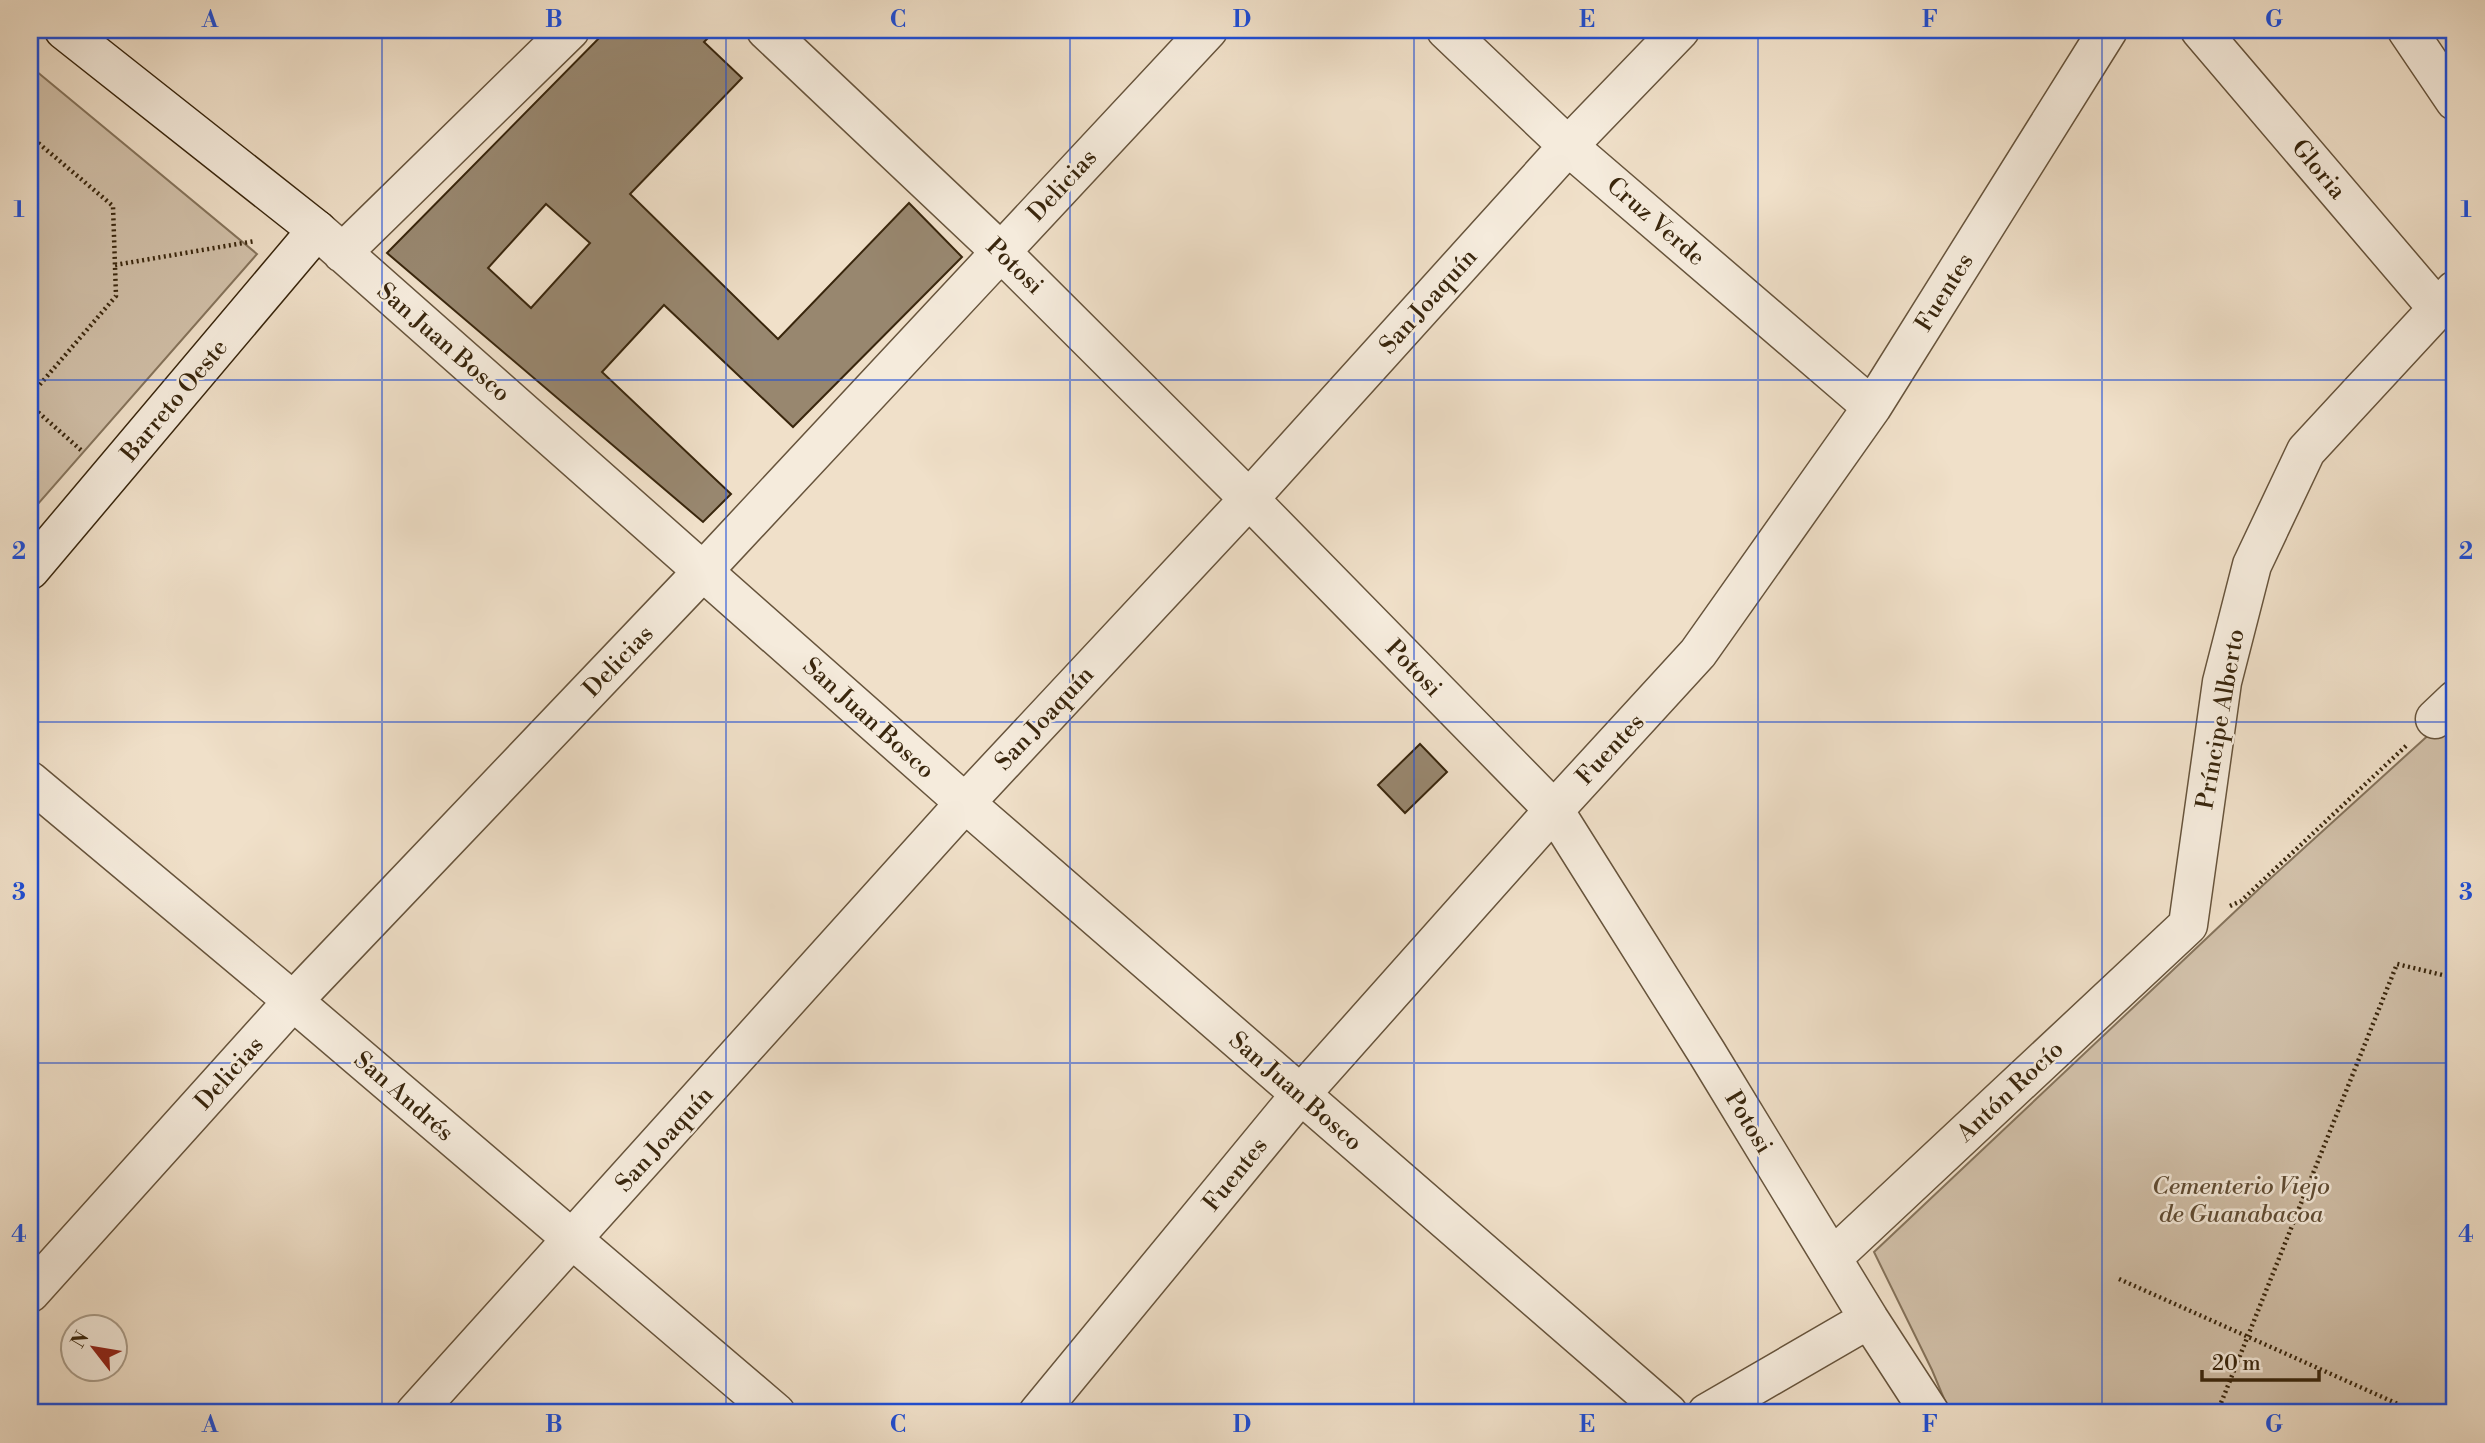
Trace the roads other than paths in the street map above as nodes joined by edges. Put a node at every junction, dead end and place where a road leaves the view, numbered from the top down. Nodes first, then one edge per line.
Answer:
1 (64, 30) edge
2 (570, 30) edge
3 (766, 30) edge
4 (1208, 30) edge
5 (1446, 30) edge
6 (1680, 30) edge
7 (2108, 30) edge
8 (2200, 30) edge
9 (2407, 30) edge
10 (2455, 101) edge
11 (1568, 146) junction
12 (330, 241) junction
13 (1000, 251) junction
14 (2446, 299) edge
15 (1871, 407) junction
16 (1249, 499) junction
17 (30, 570) edge
18 (704, 570) junction
19 (30, 781) edge
20 (965, 803) junction
21 (1553, 810) junction
22 (2188, 925) joint
23 (293, 1001) junction
24 (1300, 1095) junction
25 (572, 1241) junction
26 (1832, 1258) junction
27 (30, 1293) edge
28 (1869, 1319) junction
29 (415, 1413) edge
30 (776, 1413) edge
31 (1038, 1413) edge
32 (1668, 1413) edge
33 (1707, 1413) edge
34 (1930, 1413) edge

1 - 12 street, San Juan Bosco
2 - 12 street, Barreto Oeste
3 - 13 street, Potosi
4 - 13 street, Delicias
5 - 11 street, Cruz Verde
6 - 11 street, San Joaquín
7 - 15 street, Fuentes
8 - 14 street, Gloria
9 - 10 street
11 - 15 street, Cruz Verde
11 - 16 street, San Joaquín
12 - 17 street, Barreto Oeste
12 - 18 street, San Juan Bosco
13 - 16 street, Potosi
13 - 18 street, Delicias
14 - 22 street, Príncipe Alberto
15 - 21 street, Fuentes
16 - 20 street, San Joaquín
16 - 21 street, Potosi
18 - 20 street, San Juan Bosco
18 - 23 street, Delicias
19 - 23 street, San Andrés
20 - 24 street, San Juan Bosco
20 - 25 street, San Joaquín
21 - 24 street, Fuentes
21 - 26 street, Potosi
22 - 26 street, Antón Rocío
23 - 25 street, San Andrés
23 - 27 street, Delicias
24 - 31 street, Fuentes
24 - 32 street, San Juan Bosco
25 - 29 street, San Joaquín
25 - 30 street, San Andrés
26 - 28 street, Potosi
28 - 33 street
28 - 34 street, Potosi

